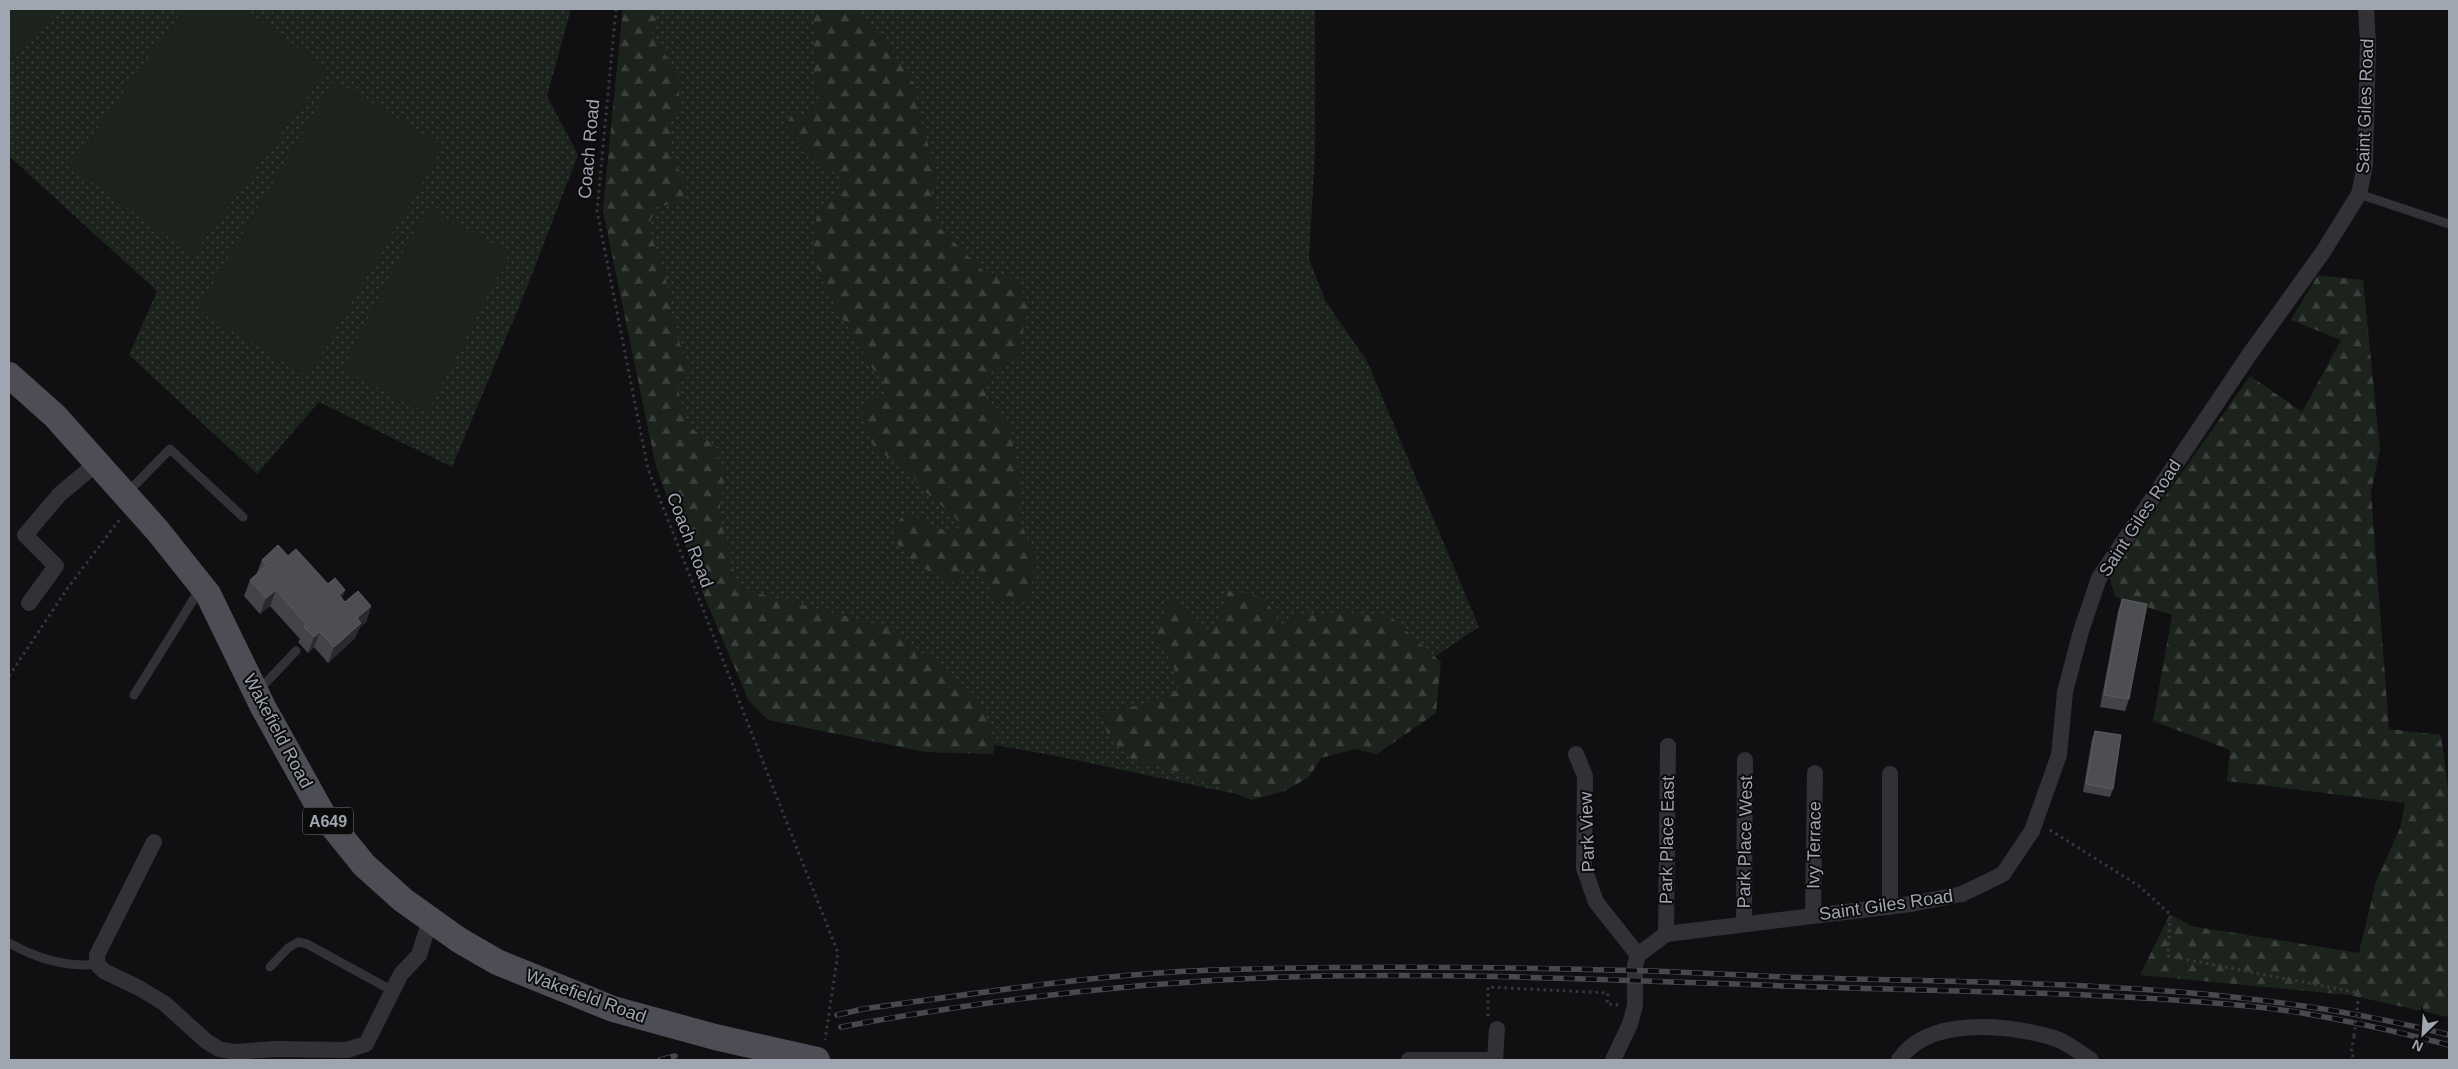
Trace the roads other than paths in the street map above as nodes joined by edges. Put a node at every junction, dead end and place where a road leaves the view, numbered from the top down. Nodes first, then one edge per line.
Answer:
1 (2366, 9) edge
2 (2359, 194) junction
3 (2449, 224) edge
4 (9, 375) edge
5 (97, 463) junction
6 (129, 498) junction
7 (243, 517) dead end
8 (202, 586) junction
9 (28, 603) dead end
10 (296, 650) dead end
11 (256, 693) junction
12 (134, 695) dead end
13 (1668, 746) dead end
14 (1576, 754) dead end
15 (1746, 760) dead end
16 (1815, 773) dead end
17 (1890, 774) dead end
18 (154, 842) dead end
19 (1890, 907) junction
20 (1813, 916) junction
21 (430, 920) junction
22 (1744, 924) junction
23 (1666, 934) junction
24 (9, 943) edge
25 (1638, 955) junction
26 (97, 964) junction
27 (270, 967) dead end
28 (393, 991) junction
29 (1497, 1029) road end
30 (821, 1051) edge
31 (1409, 1060) edge
32 (1495, 1060) edge
33 (1613, 1060) edge
34 (1899, 1060) edge
35 (2091, 1060) edge

1 - 2 street, Saint Giles Road
2 - 3 lane
2 - 19 street, Saint Giles Road
4 - 5 main road, Wakefield Road / A649
5 - 6 main road, Wakefield Road / A649
5 - 9 street
6 - 7 lane
6 - 8 main road, Wakefield Road / A649
8 - 11 main road, Wakefield Road / A649
8 - 12 lane
10 - 11 lane
11 - 21 main road, Wakefield Road / A649
13 - 23 street, Park Place East
14 - 25 street, Park View
15 - 22 street, Park Place West
16 - 20 street, Ivy Terrace
17 - 19 street
18 - 26 street
19 - 20 street, Saint Giles Road
20 - 22 street, Saint Giles Road
21 - 28 street
21 - 30 main road, Wakefield Road / A649
22 - 23 street, Saint Giles Road
23 - 25 street, Saint Giles Road
24 - 26 lane
25 - 33 street
26 - 28 street
27 - 28 lane
29 - 32 street
31 - 32 street
34 - 35 street

